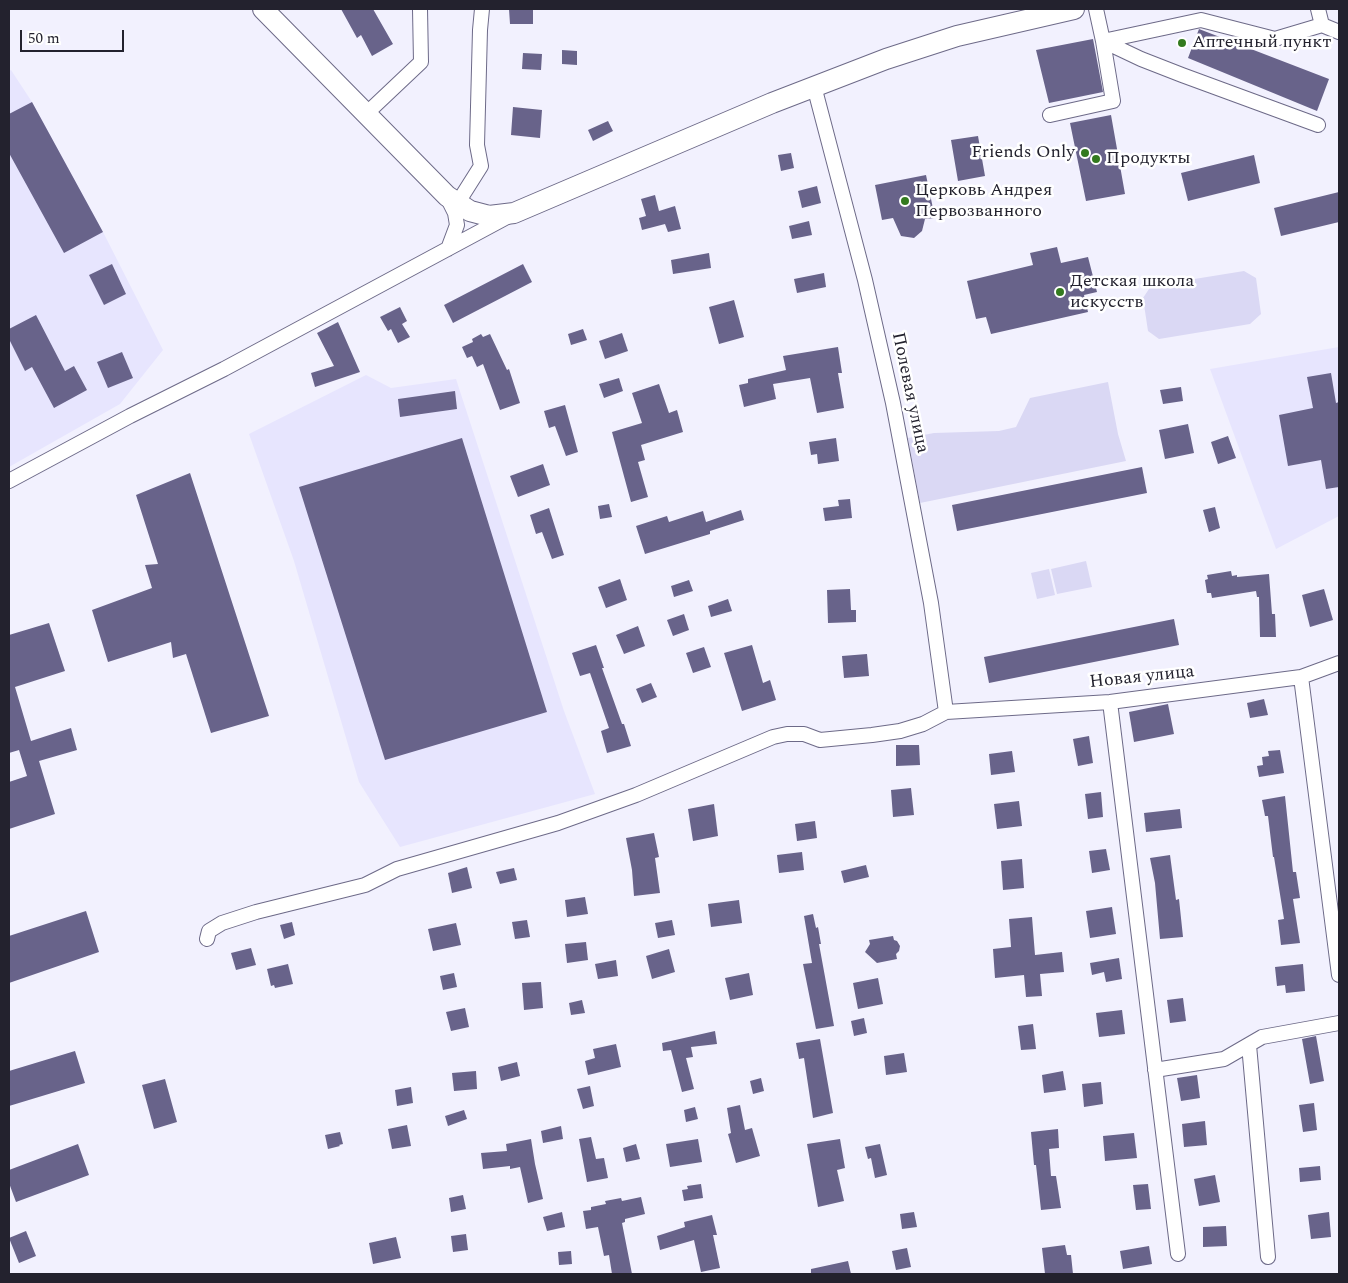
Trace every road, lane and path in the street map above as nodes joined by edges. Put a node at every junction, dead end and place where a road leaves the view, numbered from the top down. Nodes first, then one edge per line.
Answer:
1 (263, 9) edge
2 (420, 9) edge
3 (482, 9) edge
4 (1074, 9) edge
5 (1096, 9) edge
6 (1318, 9) edge
7 (1322, 25) junction
8 (1339, 32) edge
9 (1103, 41) junction
10 (814, 86) junction
11 (366, 114) junction
12 (1050, 115) dead end
13 (1318, 125) dead end
14 (452, 200) junction
15 (514, 213) junction
16 (448, 249) junction
17 (9, 481) edge
18 (1339, 663) edge
19 (1301, 678) junction
20 (1110, 702) junction
21 (946, 712) junction
22 (207, 939) dead end
23 (1339, 975) edge
24 (1339, 1023) edge
25 (1249, 1045) junction
26 (1155, 1070) junction
27 (1178, 1254) dead end
28 (1268, 1257) dead end

1 - 11 main road
2 - 11 street
3 - 14 street
4 - 10 main road
5 - 9 street
6 - 7 street
7 - 8 street
7 - 9 street
9 - 12 street
9 - 13 street
10 - 15 main road
10 - 21 street, Полевая улица
11 - 14 main road
14 - 15 main road
14 - 16 street
15 - 16 street
16 - 17 street
18 - 19 street, Новая улица
19 - 20 street, Новая улица
19 - 23 street
20 - 21 street, Новая улица
20 - 26 street
21 - 22 street
24 - 25 street
25 - 26 street
25 - 28 street
26 - 27 street

